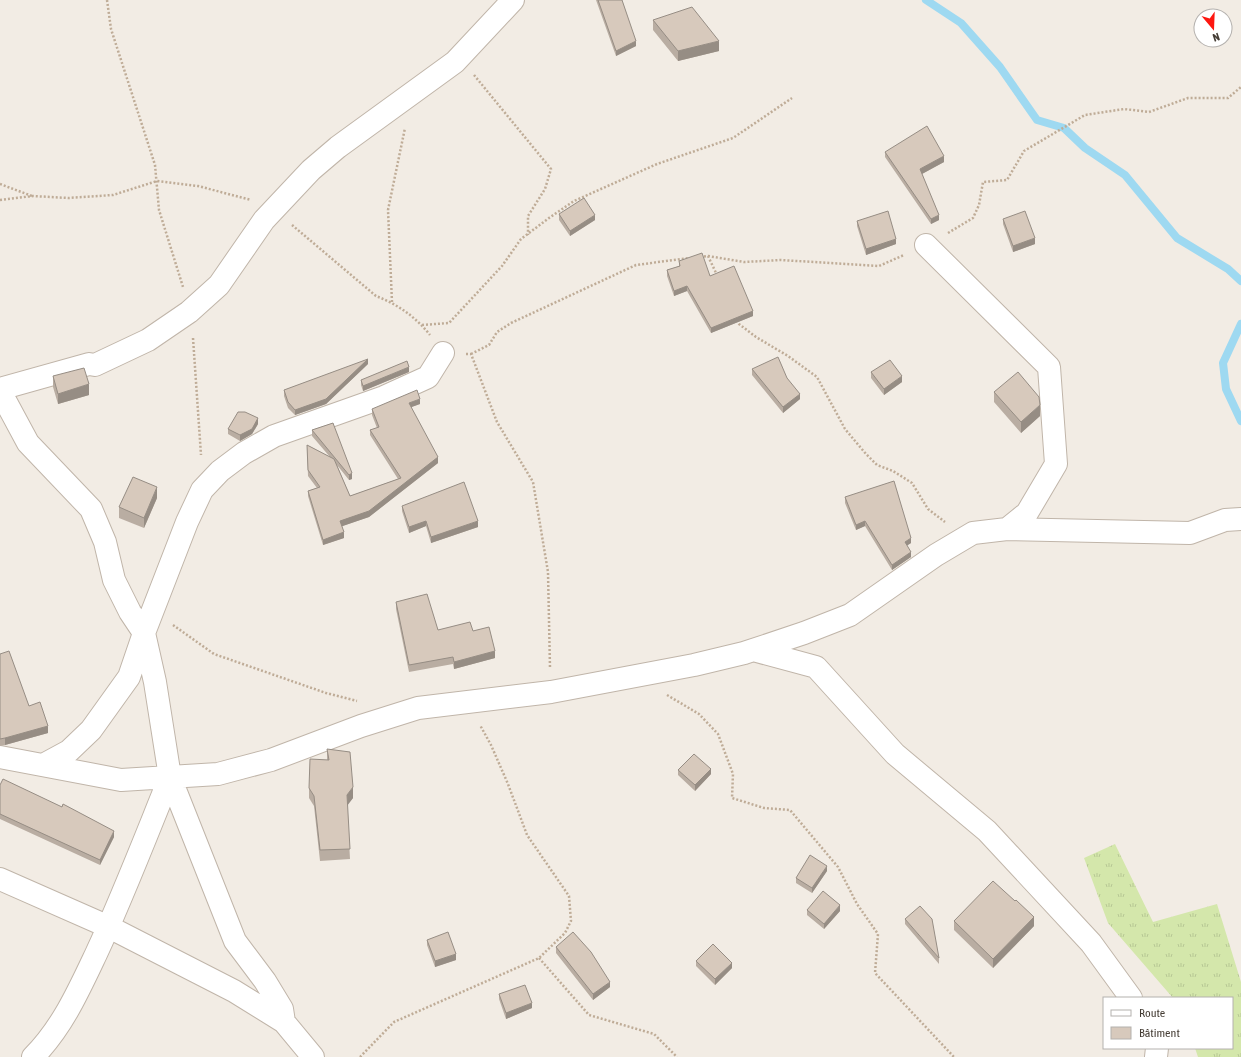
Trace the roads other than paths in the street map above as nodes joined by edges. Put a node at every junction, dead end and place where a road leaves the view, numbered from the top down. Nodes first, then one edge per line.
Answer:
1 (513, 0) edge
2 (926, 245) road end
3 (443, 353) road end
4 (0, 390) edge
5 (1241, 519) edge
6 (1007, 529) junction
7 (144, 633) junction
8 (753, 650) junction
9 (0, 757) edge
10 (45, 764) junction
11 (170, 777) junction
12 (0, 879) edge
13 (109, 927) junction
14 (1131, 997) edge
15 (284, 1022) junction
16 (34, 1057) edge
17 (313, 1057) edge

1 - 4 street
2 - 6 street
3 - 7 street
4 - 7 street
5 - 6 street
6 - 8 street
7 - 10 street
7 - 11 street
8 - 11 street
8 - 14 street
9 - 10 street
10 - 11 street
11 - 13 street
11 - 15 street
12 - 13 street
13 - 15 street
13 - 16 street
15 - 17 street

